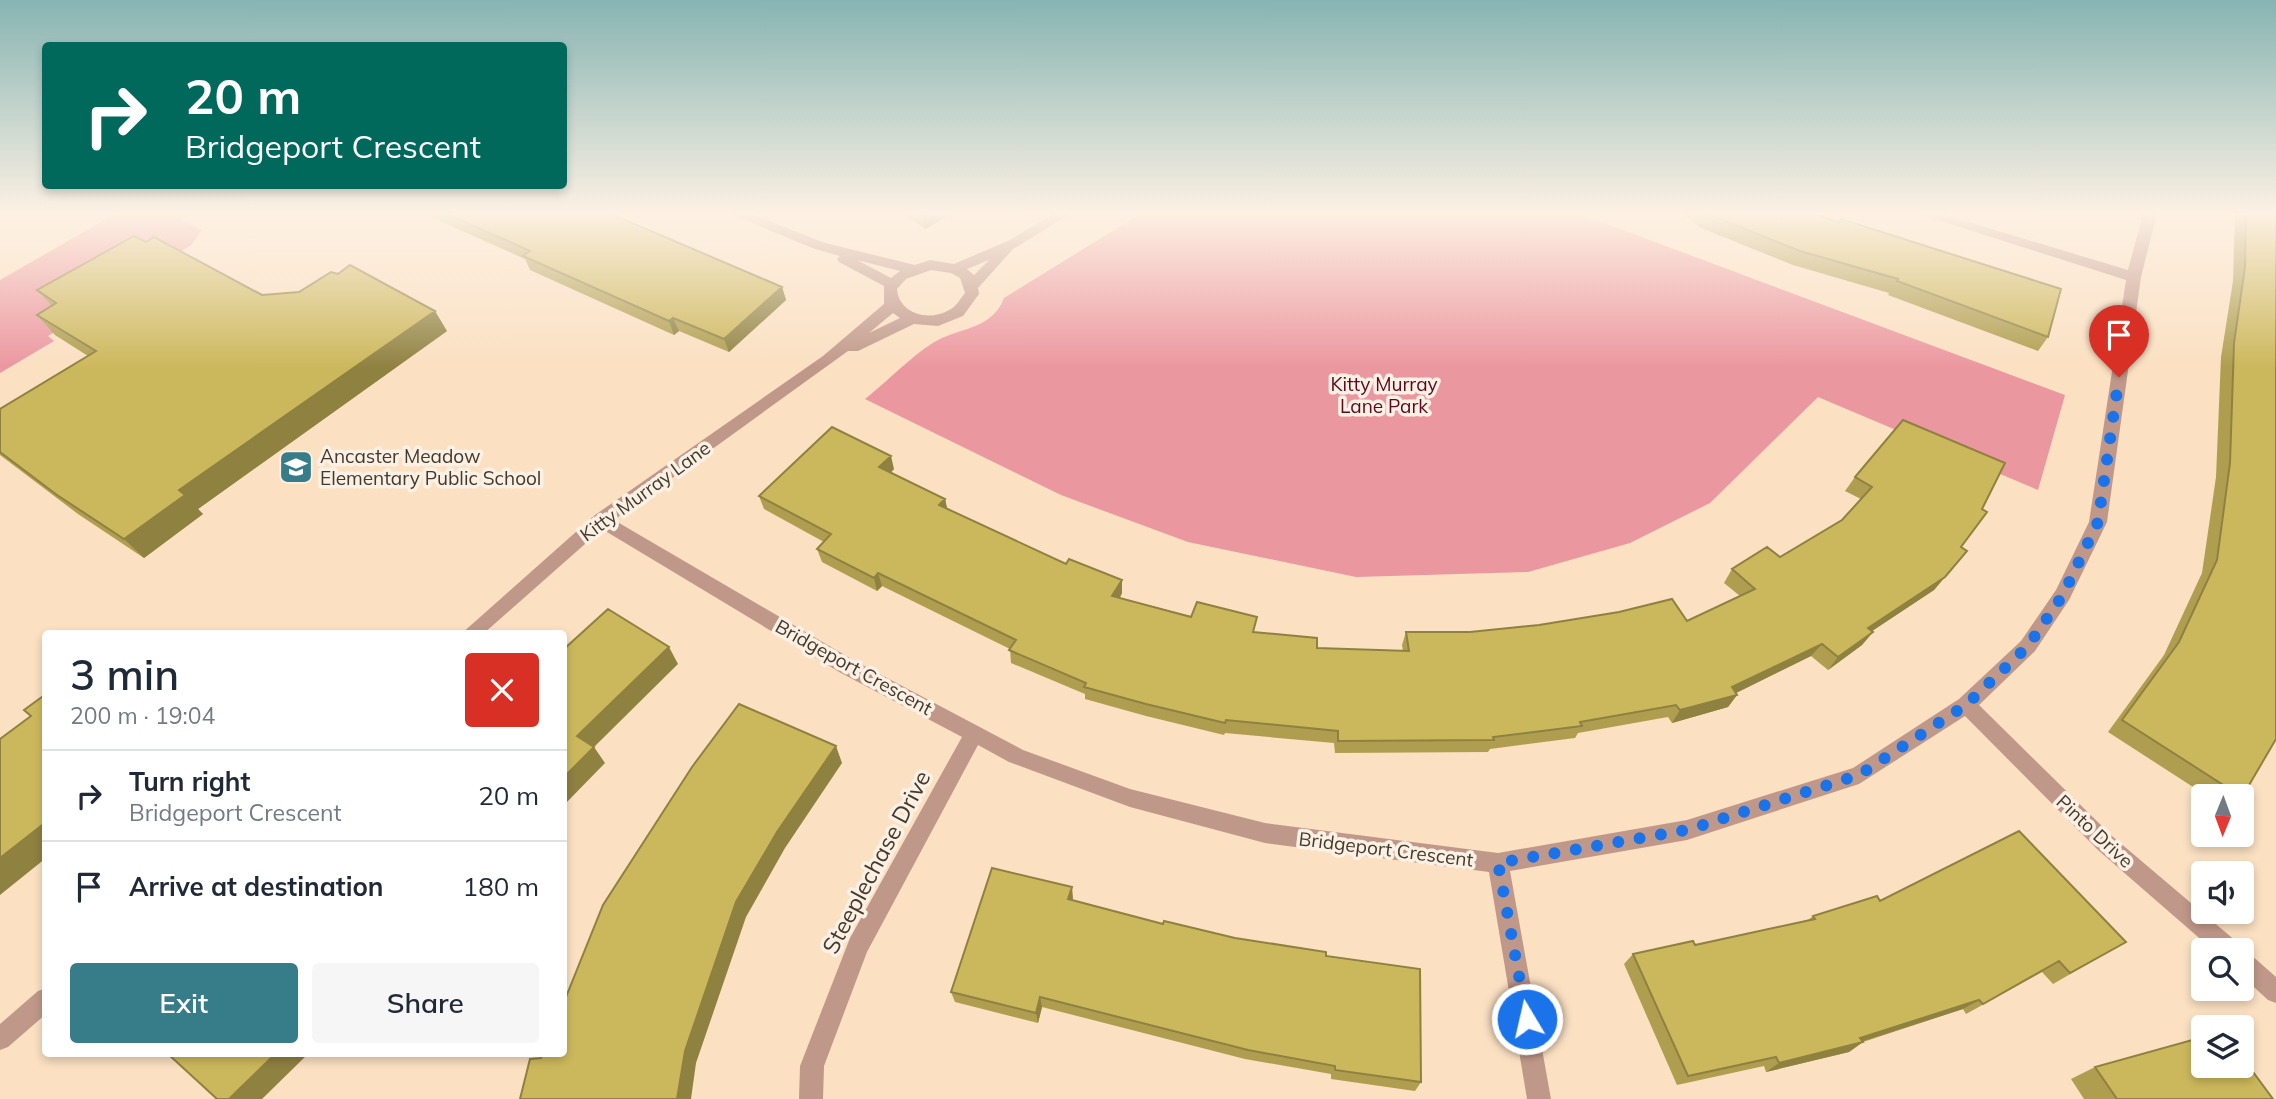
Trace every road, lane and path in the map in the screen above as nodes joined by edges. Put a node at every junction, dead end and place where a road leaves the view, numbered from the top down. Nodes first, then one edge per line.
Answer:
1 (857, 265) edge
2 (893, 265) edge
3 (929, 265) edge
4 (932, 265) edge
5 (964, 265) edge
6 (992, 265) edge
7 (2095, 265) edge
8 (2137, 265) edge
9 (955, 269) junction
10 (911, 270) junction
11 (2134, 277) junction
12 (892, 284) junction
13 (972, 285) junction
14 (891, 306) junction
15 (911, 319) junction
16 (828, 360) junction
17 (601, 520) junction
18 (475, 630) edge
19 (1966, 705) junction
20 (974, 733) junction
21 (1498, 863) junction
22 (2215, 938) edge
23 (2254, 973) edge
24 (2276, 992) edge
25 (42, 1002) edge
26 (0, 1039) edge
27 (811, 1099) edge
28 (1539, 1099) edge

1 - 12 street
2 - 10 street
3 - 10 street
4 - 9 street
5 - 9 street
6 - 13 street
7 - 11 street
8 - 11 street, Bridgeport Crescent
9 - 13 street
10 - 12 street
11 - 19 street, Bridgeport Crescent
12 - 14 street
13 - 15 street
14 - 15 street
14 - 16 street, Kitty Murray Lane
15 - 16 street, Kitty Murray Lane
16 - 17 street, Kitty Murray Lane
17 - 18 street, Kitty Murray Lane
17 - 20 street, Bridgeport Crescent
19 - 21 street, Bridgeport Crescent
19 - 22 street, Pinto Drive
20 - 21 street, Bridgeport Crescent
20 - 27 street, Steeplechase Drive
21 - 28 street
23 - 24 street
25 - 26 street

